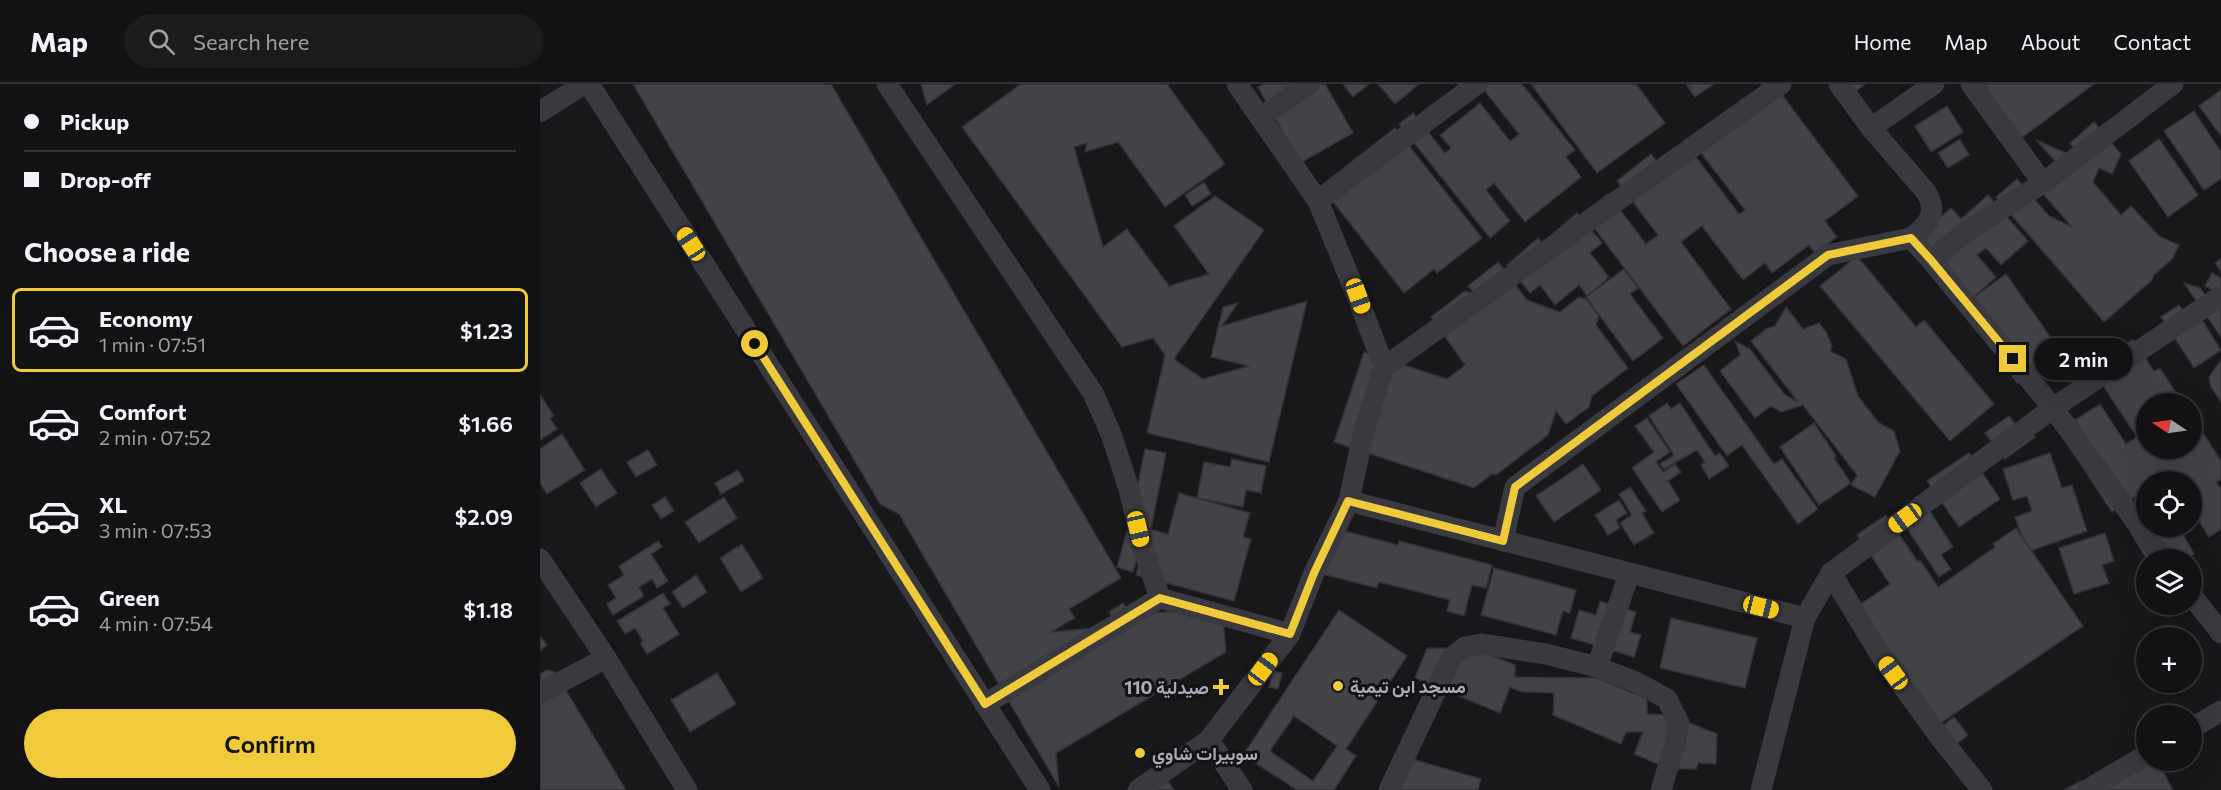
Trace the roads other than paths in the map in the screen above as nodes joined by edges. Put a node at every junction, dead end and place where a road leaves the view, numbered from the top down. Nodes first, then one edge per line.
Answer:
1 (584, 84) edge
2 (589, 84) edge
3 (887, 84) edge
4 (1238, 84) edge
5 (1309, 84) edge
6 (1477, 84) edge
7 (1781, 84) edge
8 (1839, 84) edge
9 (1934, 84) edge
10 (1971, 84) edge
11 (2174, 84) edge
12 (540, 112) edge
13 (1260, 118) junction
14 (1872, 128) junction
15 (2043, 183) junction
16 (1318, 201) junction
17 (1911, 238) junction
18 (1931, 260) junction
19 (2221, 296) edge
20 (1384, 367) junction
21 (2054, 408) junction
22 (1348, 501) junction
23 (1503, 541) junction
24 (2156, 549) edge
25 (540, 559) edge
26 (1831, 573) junction
27 (1629, 574) junction
28 (1160, 598) junction
29 (2202, 609) edge
30 (1805, 618) junction
31 (2221, 633) edge
32 (1290, 634) junction
33 (606, 658) junction
34 (1598, 667) junction
35 (540, 693) edge
36 (985, 704) junction
37 (2221, 711) edge
38 (2202, 722) edge
39 (1209, 740) junction
40 (2136, 761) edge
41 (687, 790) edge
42 (1040, 790) edge
43 (1138, 790) edge
44 (1242, 790) edge
45 (1389, 790) edge
46 (1661, 790) edge
47 (1761, 790) edge
48 (1982, 790) edge
49 (2087, 790) edge

1 - 12 street
2 - 36 street
3 - 28 street
4 - 13 street
5 - 13 street
6 - 16 street
7 - 20 street
8 - 14 street
9 - 14 street
10 - 15 street
11 - 15 street
13 - 16 street
14 - 17 street
15 - 18 street
16 - 20 street
17 - 18 street
17 - 23 street
18 - 21 street
19 - 21 street
20 - 22 street
21 - 24 street
21 - 26 street
22 - 23 street
22 - 32 street
23 - 27 street
25 - 33 street
26 - 30 street
26 - 48 street
27 - 30 street
27 - 34 street
28 - 32 street
28 - 36 street
29 - 31 street
30 - 47 street
32 - 39 street
33 - 35 street
33 - 41 street
34 - 45 street
34 - 46 street
36 - 42 street
37 - 38 street
39 - 43 street
39 - 44 street
40 - 49 street

